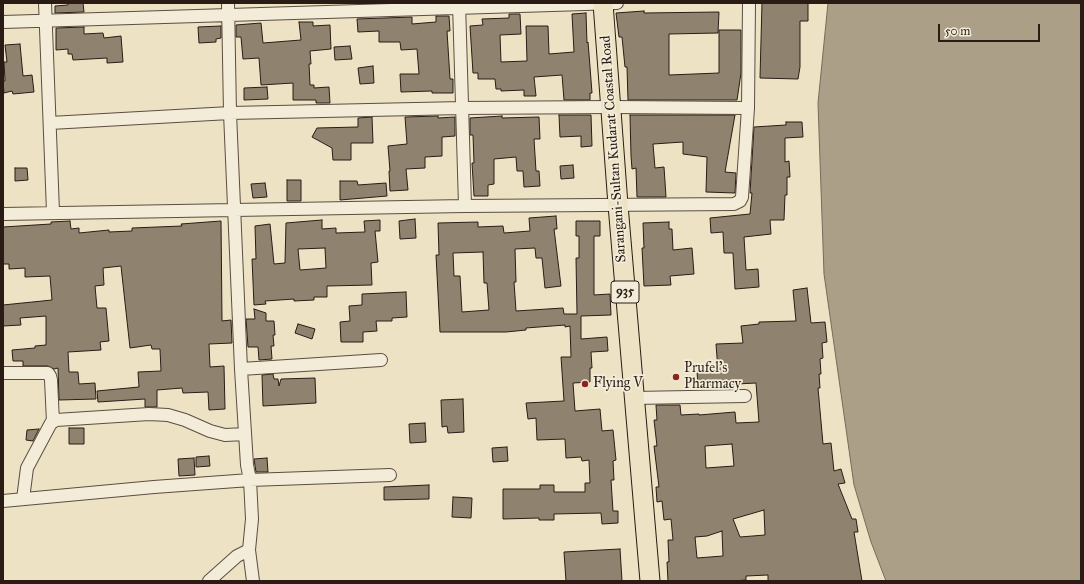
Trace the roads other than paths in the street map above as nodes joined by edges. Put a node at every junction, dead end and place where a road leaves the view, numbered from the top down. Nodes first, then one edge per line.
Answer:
1 (46, 3) edge
2 (228, 3) edge
3 (603, 3) edge
4 (617, 3) edge
5 (749, 3) edge
6 (459, 6) edge
7 (229, 16) junction
8 (46, 21) junction
9 (3, 22) edge
10 (611, 107) junction
11 (462, 108) junction
12 (748, 108) junction
13 (230, 113) junction
14 (50, 123) junction
15 (618, 205) junction
16 (465, 206) junction
17 (234, 211) junction
18 (53, 212) junction
19 (3, 214) edge
20 (380, 360) dead end
21 (241, 369) junction
22 (3, 373) edge
23 (745, 396) dead end
24 (634, 398) junction
25 (53, 422) junction
26 (245, 434) junction
27 (390, 475) dead end
28 (250, 480) junction
29 (23, 499) junction
30 (3, 501) edge
31 (250, 550) junction
32 (209, 581) edge
33 (253, 581) edge
34 (650, 581) edge

1 - 8 street
2 - 7 street
3 - 4 street
3 - 6 street
3 - 10 main road, Sarangani-Sultan Kudarat Coastal Road / 935
5 - 12 street
6 - 7 street
6 - 11 street
7 - 8 street
7 - 13 street
8 - 9 street
8 - 14 street
10 - 11 street
10 - 12 street
10 - 15 main road, Sarangani-Sultan Kudarat Coastal Road / 935
11 - 13 street
11 - 16 street
12 - 15 street
13 - 14 street
13 - 17 street
14 - 18 street
15 - 16 street
15 - 24 main road, Sarangani-Sultan Kudarat Coastal Road / 935
16 - 17 street
17 - 18 street
17 - 21 street
18 - 19 street
20 - 21 street
21 - 26 street
22 - 25 street
23 - 24 street
24 - 34 main road, Sarangani-Sultan Kudarat Coastal Road / 935
25 - 26 street
25 - 29 street
26 - 28 street
27 - 28 street
28 - 29 street
28 - 31 street
29 - 30 street
31 - 32 street
31 - 33 street

